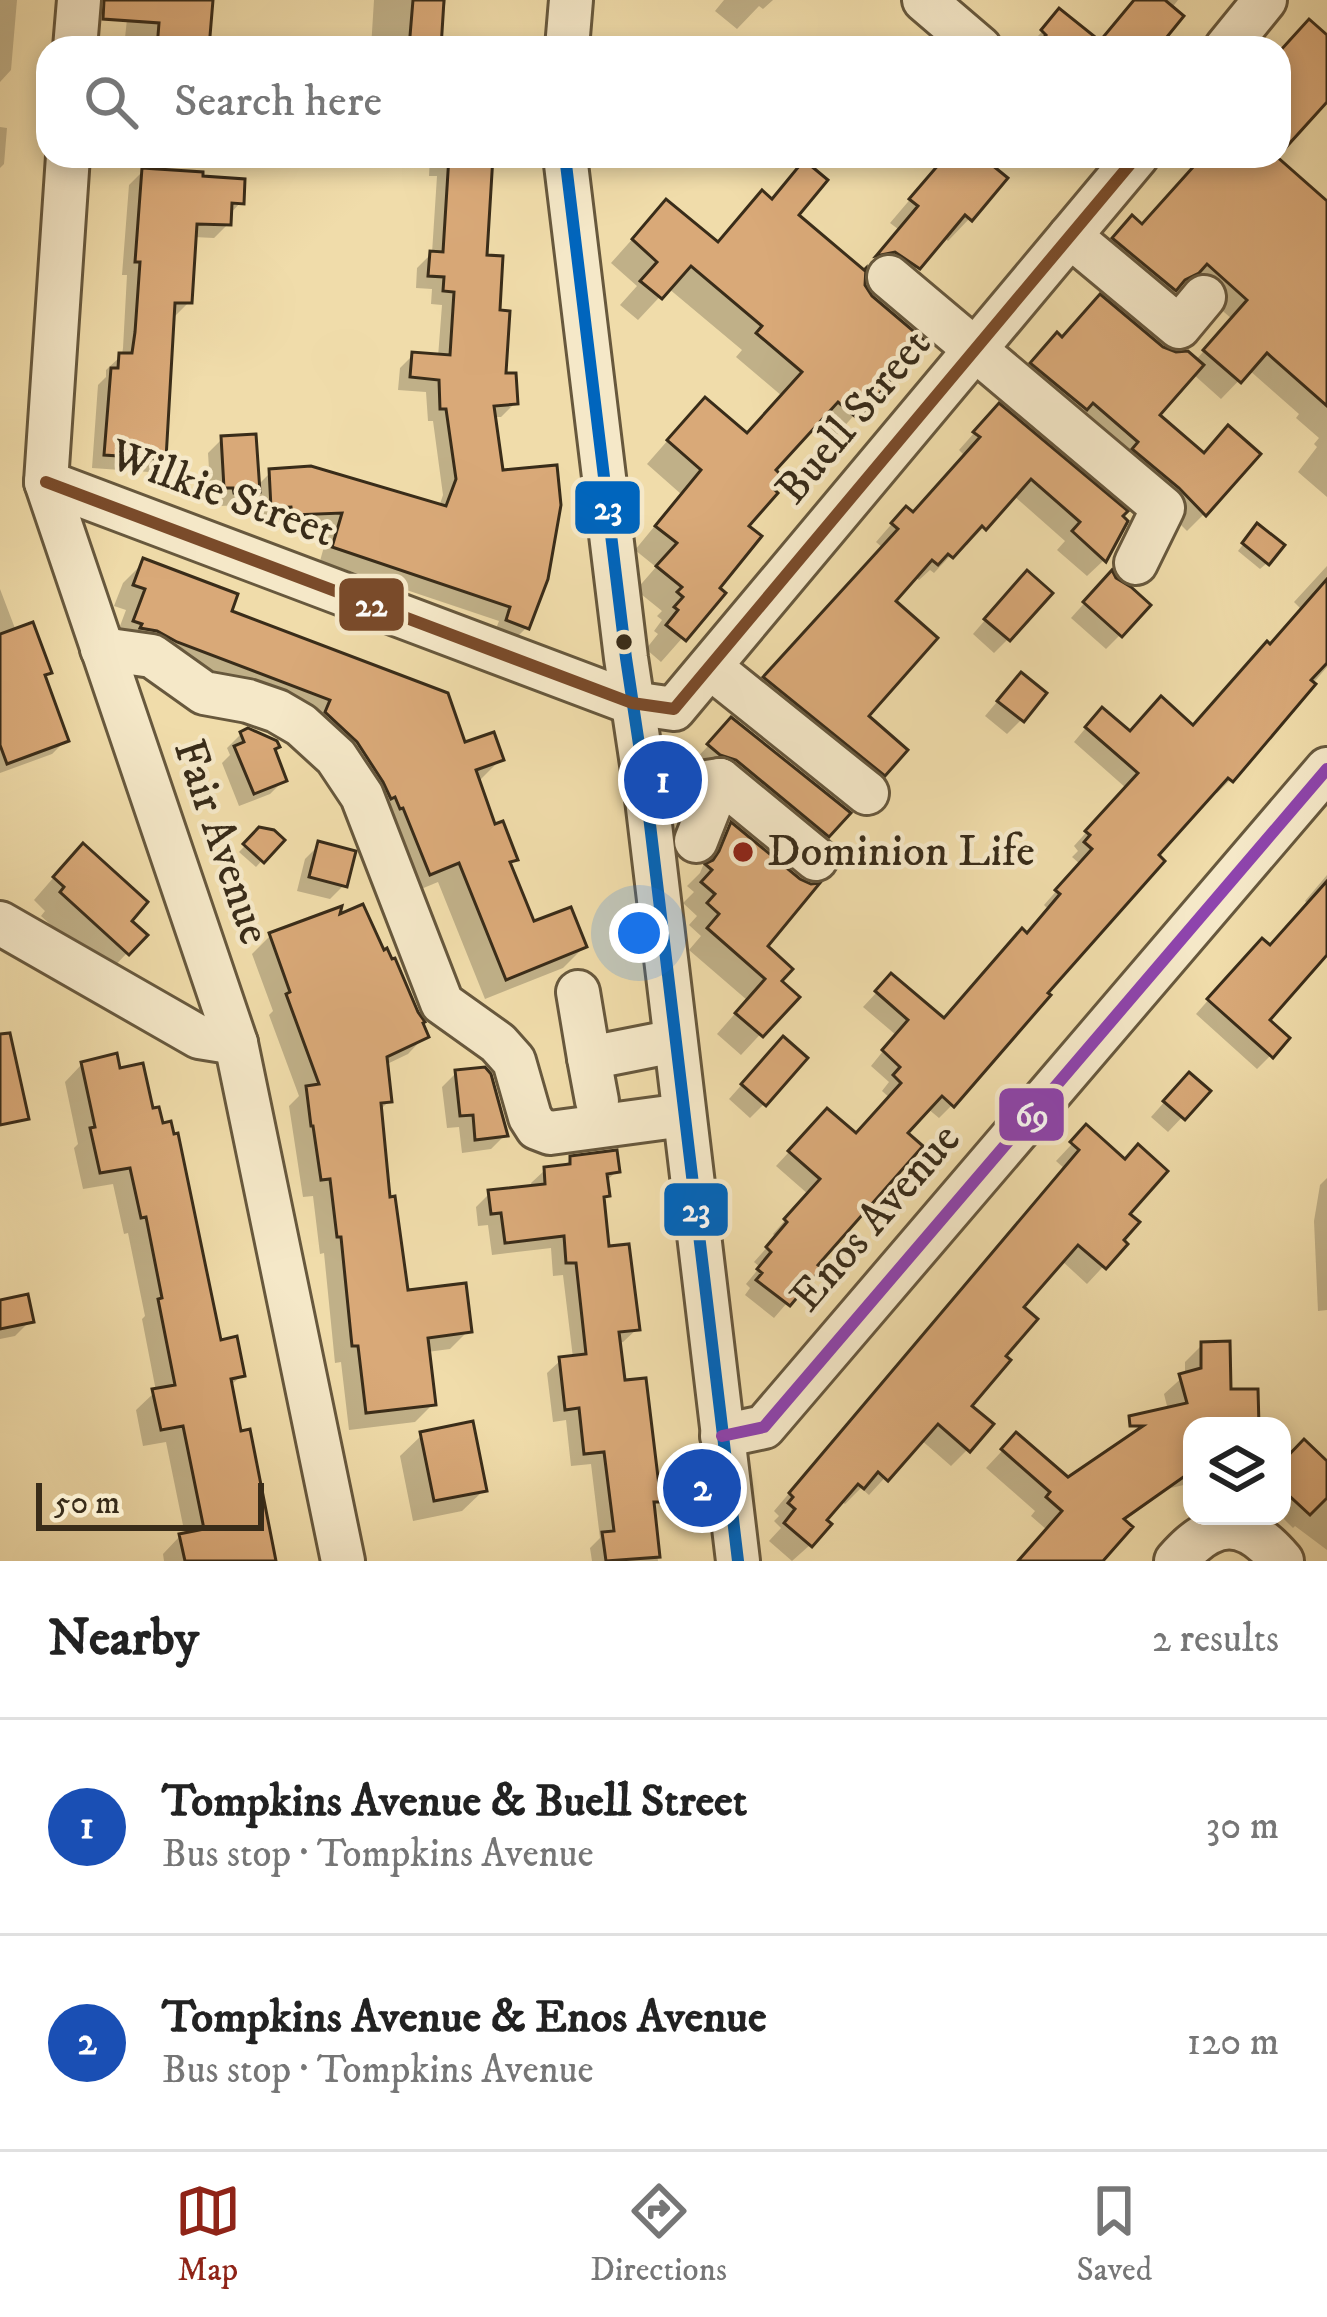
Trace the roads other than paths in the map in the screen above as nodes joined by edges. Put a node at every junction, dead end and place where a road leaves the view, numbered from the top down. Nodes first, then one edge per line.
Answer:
1 (79, 0) edge
2 (571, 0) edge
3 (1265, 0) edge
4 (928, 16) edge
5 (76, 36) edge
6 (569, 36) edge
7 (960, 36) edge
8 (1236, 36) edge
9 (67, 168) edge
10 (566, 168) edge
11 (1119, 168) edge
12 (1070, 236) junction
13 (889, 277) dead end
14 (1204, 297) dead end
15 (976, 350) junction
16 (46, 482) junction
17 (1136, 563) dead end
18 (102, 649) junction
19 (710, 668) junction
20 (632, 704) junction
21 (1327, 769) edge
22 (720, 780) junction
23 (646, 790) junction
24 (867, 793) dead end
25 (696, 841) dead end
26 (816, 860) dead end
27 (0, 923) edge
28 (578, 992) dead end
29 (675, 1041) junction
30 (236, 1043) junction
31 (589, 1058) junction
32 (597, 1101) dead end
33 (684, 1115) junction
34 (722, 1436) junction
35 (343, 1561) edge
36 (738, 1561) edge
37 (1176, 1561) edge
38 (1282, 1561) edge

1 - 5 street
2 - 6 street
3 - 8 street
4 - 7 street
9 - 16 street, Fair Avenue
10 - 20 street
11 - 12 street, Buell Street
12 - 14 street
12 - 15 street, Buell Street
13 - 15 street
15 - 17 street
15 - 19 street, Buell Street
16 - 18 street, Fair Avenue
16 - 20 street, Wilkie Street
18 - 30 street, Fair Avenue
18 - 33 street
19 - 20 street, Buell Street
19 - 24 street
20 - 23 street
21 - 34 street, Enos Avenue
22 - 23 street
22 - 25 street
22 - 26 street
23 - 29 street
27 - 30 street
28 - 31 street
29 - 31 street
29 - 33 street
30 - 35 street, Fair Avenue
31 - 32 street
33 - 34 street
34 - 36 street
37 - 38 street

